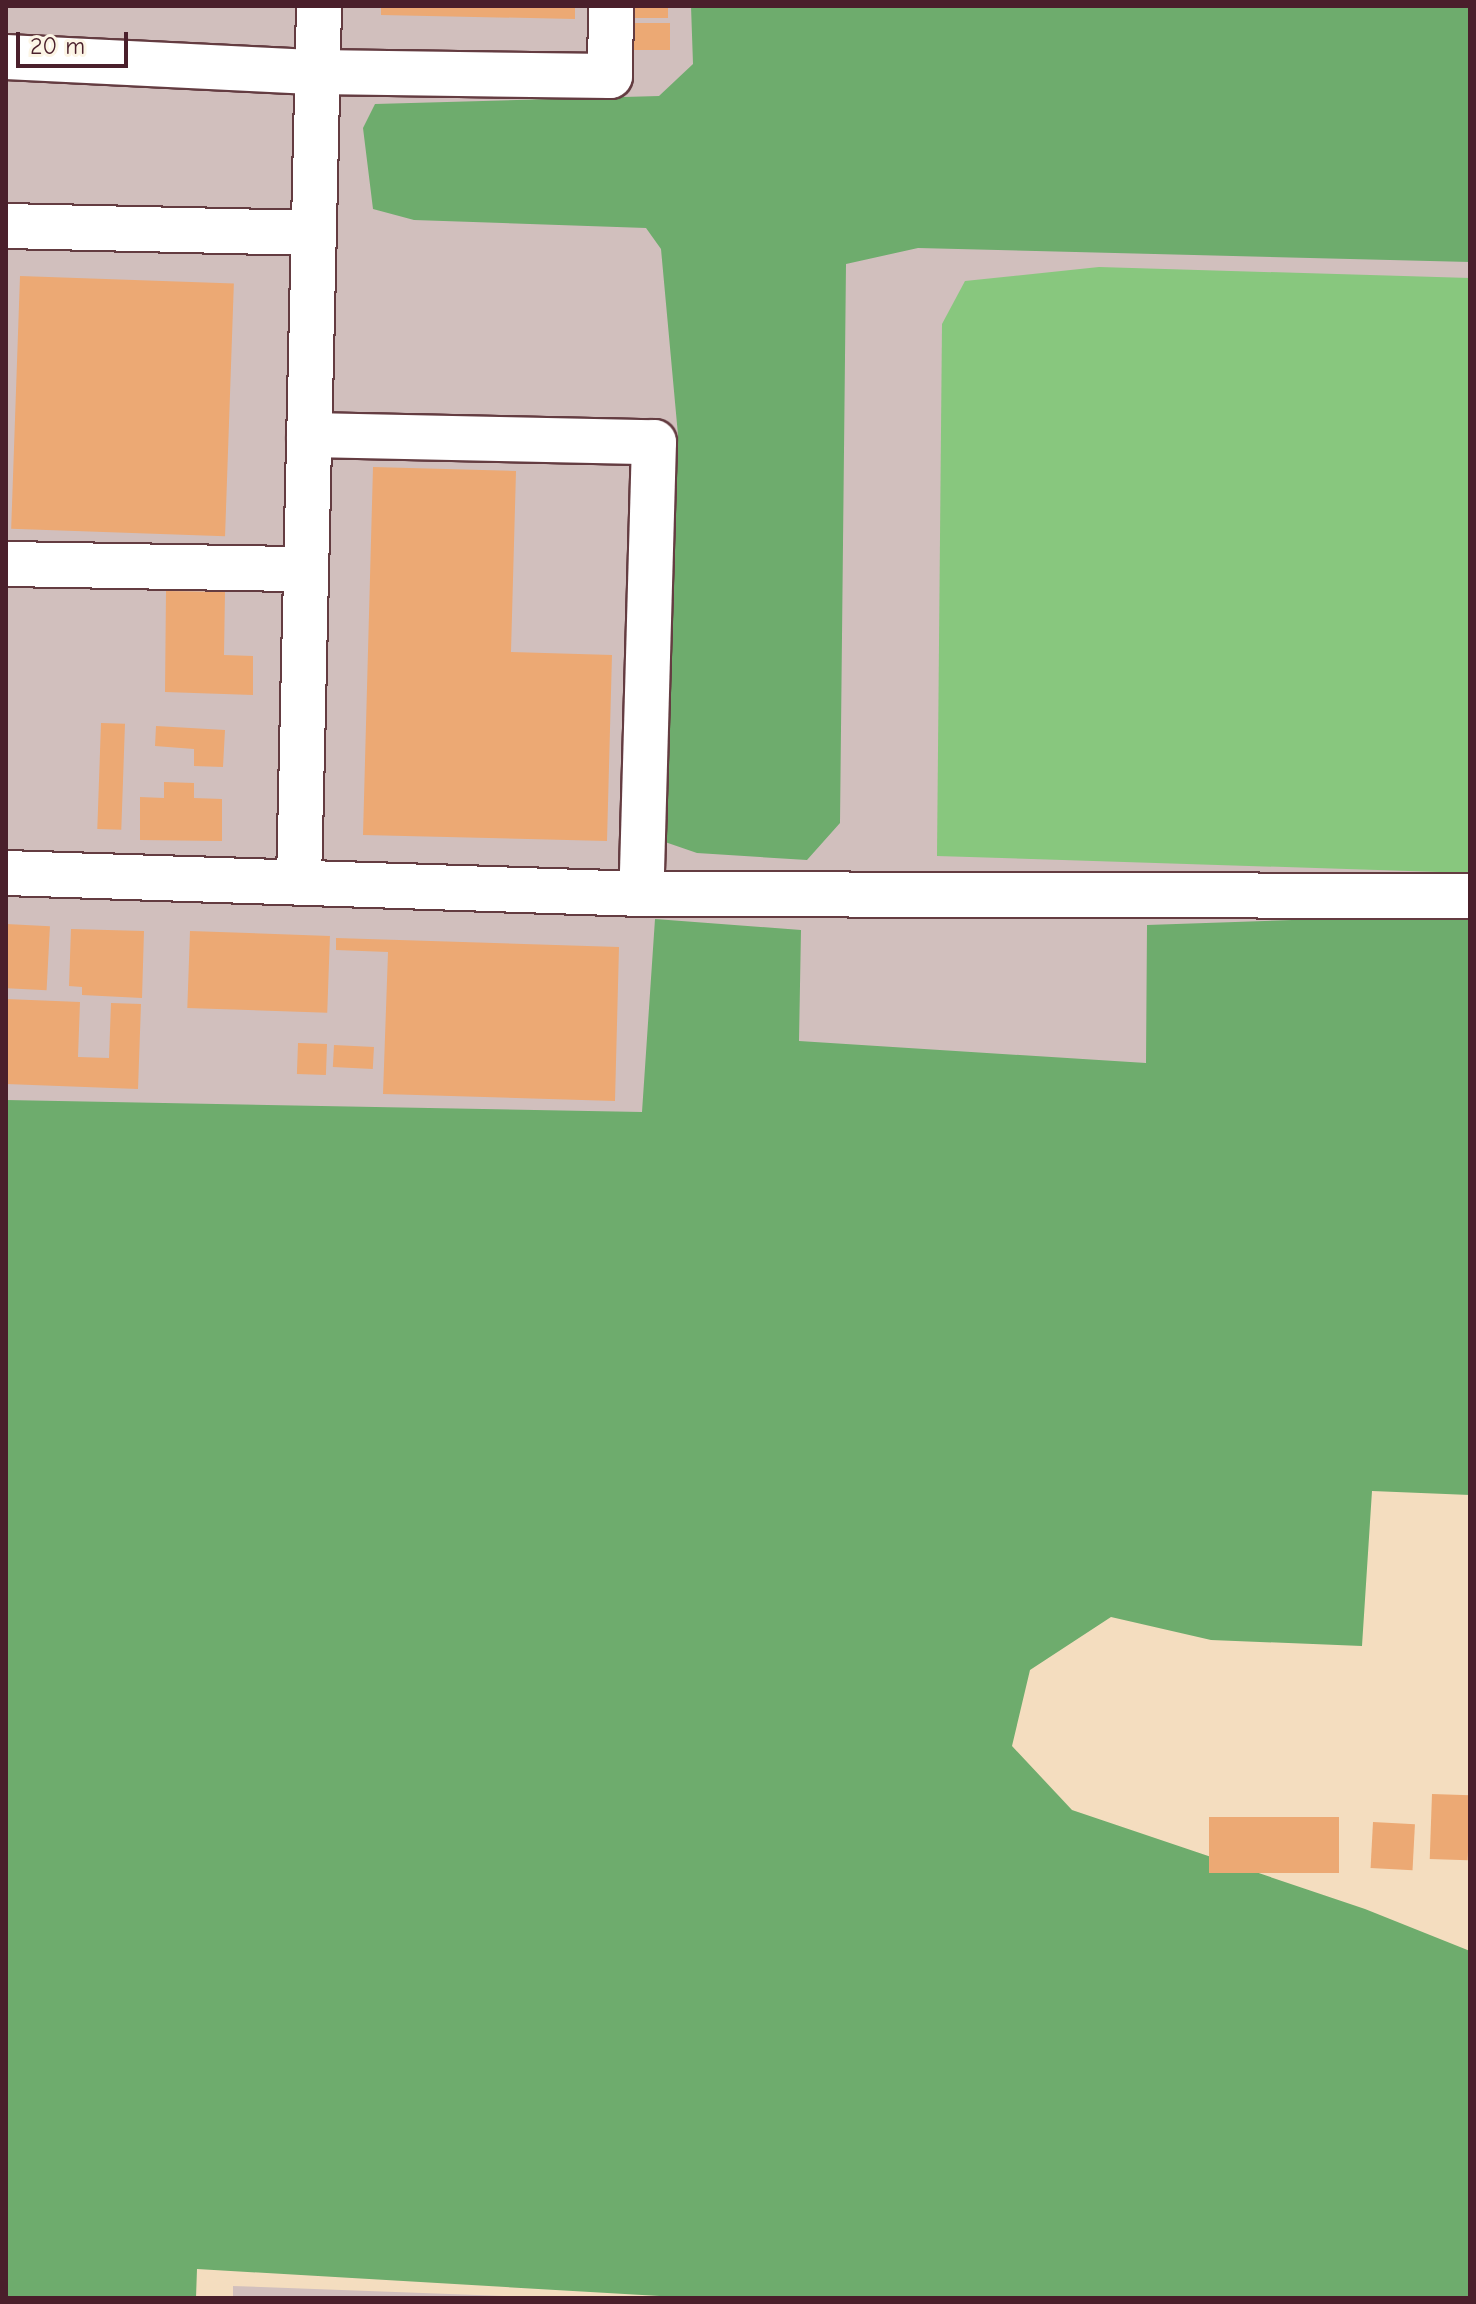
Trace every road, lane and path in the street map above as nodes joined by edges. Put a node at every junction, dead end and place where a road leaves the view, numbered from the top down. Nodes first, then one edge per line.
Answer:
1 (319, 6) edge
2 (611, 6) edge
3 (6, 57) edge
4 (317, 72) junction
5 (6, 226) edge
6 (313, 233) junction
7 (309, 435) junction
8 (6, 564) edge
9 (306, 569) junction
10 (6, 873) edge
11 (299, 881) junction
12 (636, 894) junction
13 (1470, 896) edge

1 - 4 street
2 - 4 street
3 - 4 street
4 - 6 street
5 - 6 street
6 - 7 street
7 - 9 street
7 - 12 street
8 - 9 street
9 - 11 street
10 - 11 street
11 - 12 street
12 - 13 street

